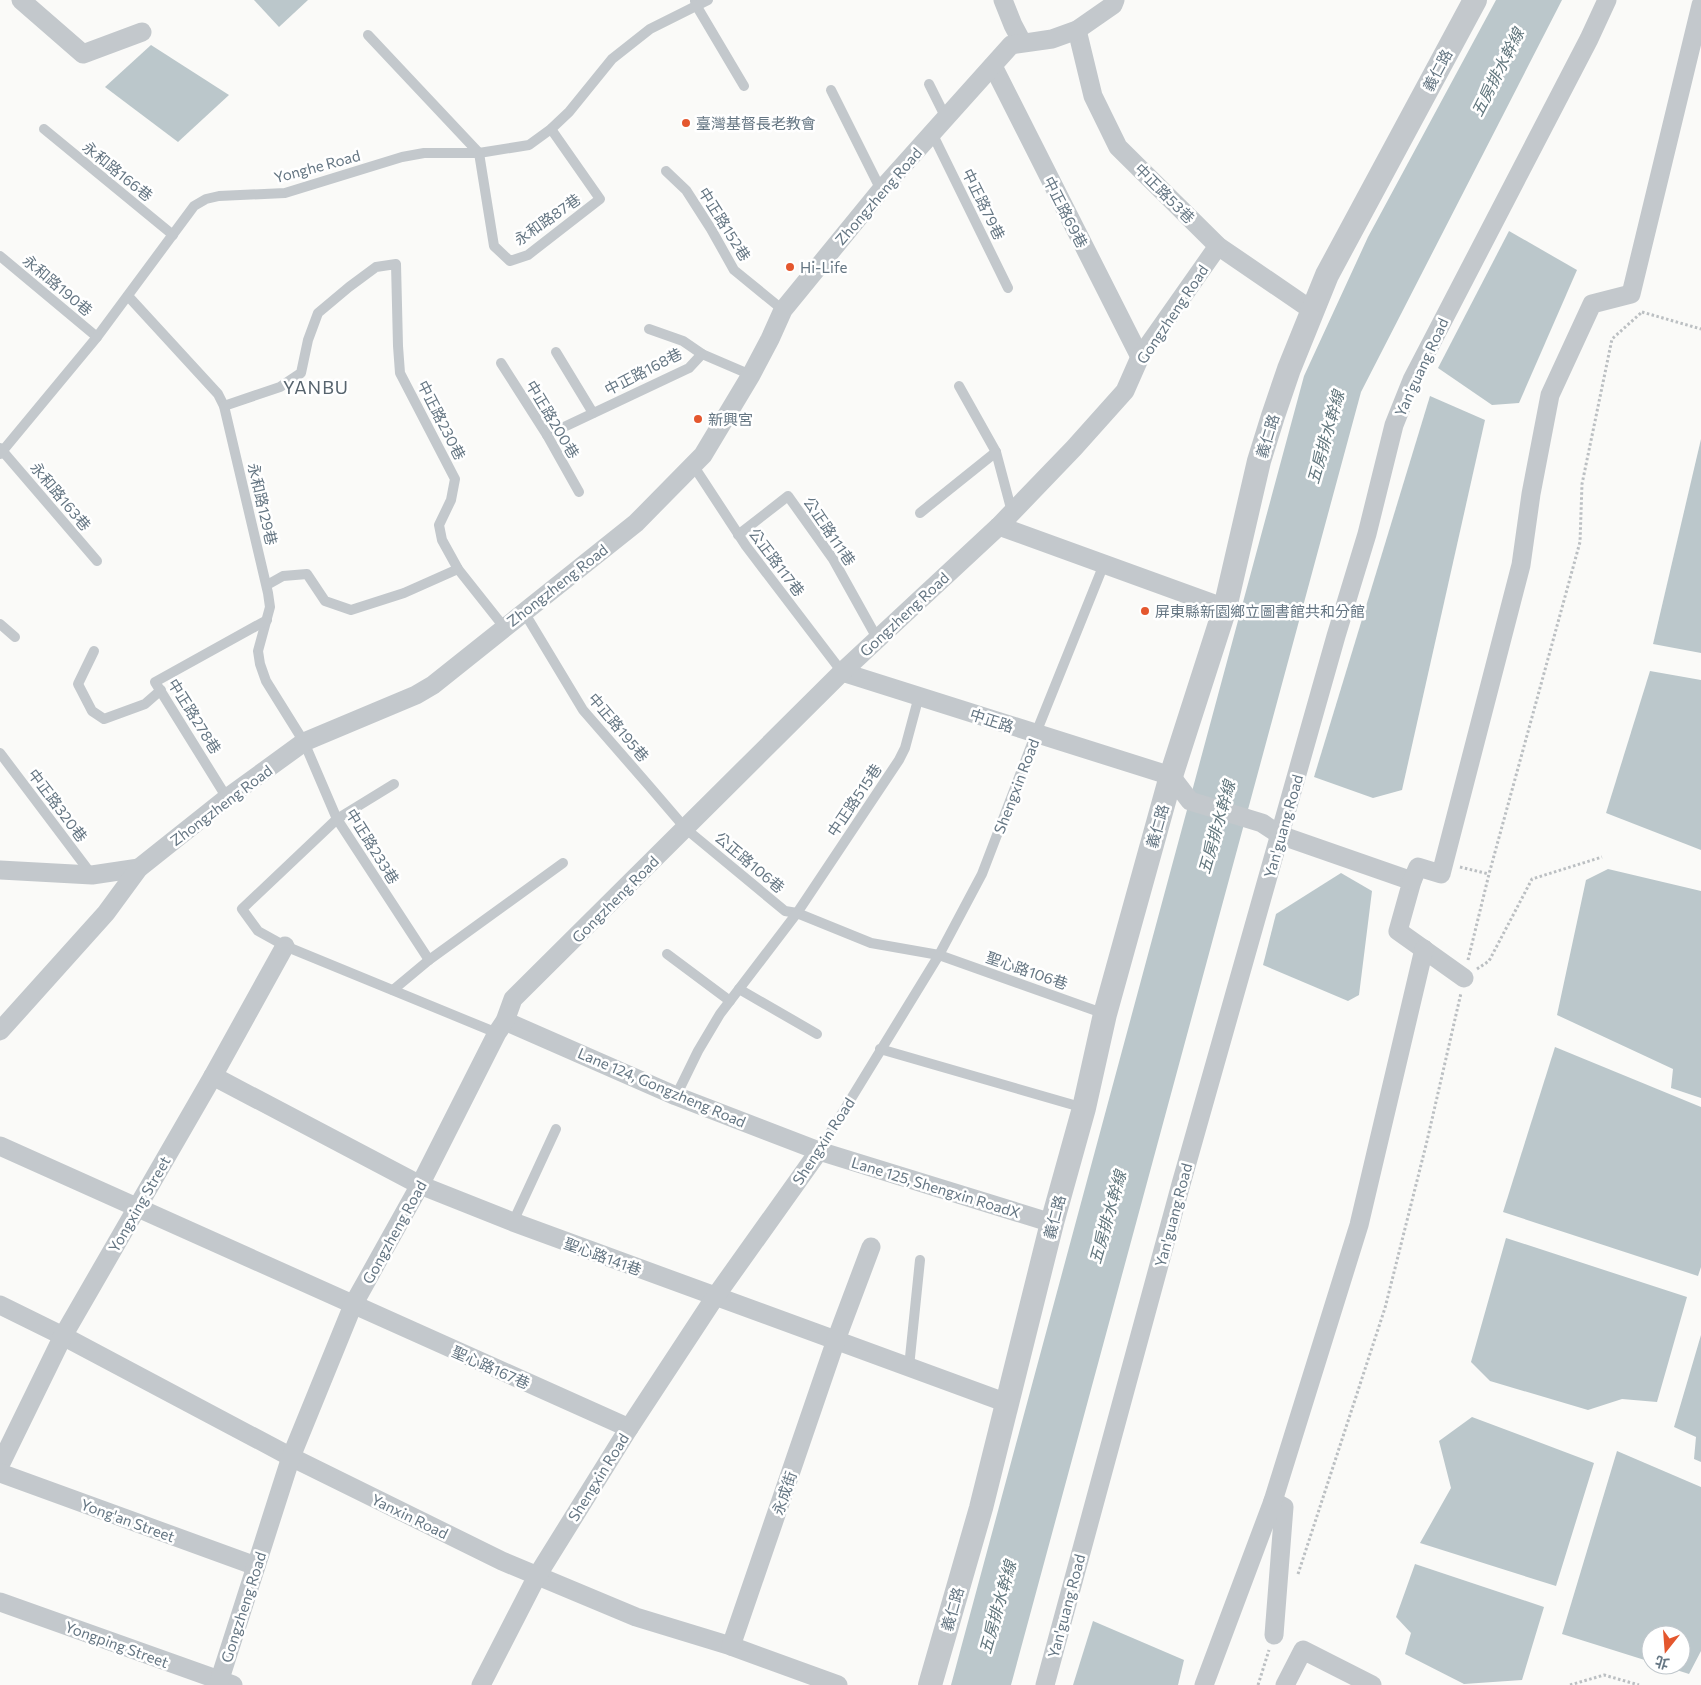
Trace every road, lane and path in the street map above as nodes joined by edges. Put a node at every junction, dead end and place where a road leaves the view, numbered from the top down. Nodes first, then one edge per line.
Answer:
1 (21, 0) edge
2 (708, 0) edge
3 (1003, 0) edge
4 (1115, 0) edge
5 (1474, 0) edge
6 (1607, 0) edge
7 (695, 3) edge
8 (1701, 5) edge
9 (1078, 30) junction
10 (142, 32) dead end
11 (368, 35) dead end
12 (1022, 42) junction
13 (993, 66) junction
14 (929, 84) dead end
15 (744, 86) dead end
16 (831, 90) dead end
17 (946, 118) junction
18 (44, 129) dead end
19 (551, 129) junction
20 (932, 133) junction
21 (479, 153) junction
22 (666, 171) dead end
23 (881, 190) junction
24 (173, 235) junction
25 (1218, 246) junction
26 (0, 256) edge
27 (1008, 288) dead end
28 (1631, 294) junction
29 (128, 296) junction
30 (783, 310) junction
31 (1312, 311) junction
32 (1642, 312) junction
33 (1701, 328) edge
34 (649, 329) dead end
35 (98, 337) junction
36 (556, 352) dead end
37 (702, 354) junction
38 (1140, 357) junction
39 (501, 363) dead end
40 (751, 375) junction
41 (959, 386) dead end
42 (224, 406) junction
43 (593, 413) junction
44 (547, 435) junction
45 (1, 451) edge
46 (996, 452) junction
47 (693, 465) junction
48 (579, 492) dead end
49 (1012, 512) junction
50 (920, 513) dead end
51 (999, 526) junction
52 (738, 535) junction
53 (97, 561) dead end
54 (1104, 564) junction
55 (458, 569) junction
56 (267, 585) junction
57 (1225, 608) junction
58 (524, 612) junction
59 (267, 620) junction
60 (0, 624) edge
61 (504, 627) junction
62 (15, 637) dead end
63 (878, 638) junction
64 (94, 651) dead end
65 (842, 672) junction
66 (161, 690) junction
67 (919, 696) junction
68 (1036, 734) junction
69 (304, 742) junction
70 (0, 753) edge
71 (1171, 776) junction
72 (394, 784) dead end
73 (227, 798) junction
74 (337, 819) junction
75 (686, 829) junction
76 (1280, 835) junction
77 (1602, 857) dead end
78 (563, 863) dead end
79 (1444, 863) junction
80 (138, 868) junction
81 (0, 870) edge
82 (1489, 874) junction
83 (92, 875) junction
84 (1412, 881) junction
85 (797, 913) junction
86 (285, 946) junction
87 (1424, 949) junction
88 (667, 954) dead end
89 (939, 955) junction
90 (429, 960) junction
91 (1464, 978) junction
92 (739, 989) junction
93 (393, 990) junction
94 (730, 1001) junction
95 (1106, 1014) junction
96 (501, 1027) junction
97 (0, 1029) edge
98 (817, 1034) dead end
99 (880, 1050) junction
100 (213, 1076) junction
101 (676, 1096) junction
102 (1084, 1108) junction
103 (556, 1129) dead end
104 (0, 1146) edge
105 (819, 1151) junction
106 (420, 1185) junction
107 (137, 1207) junction
108 (513, 1222) junction
109 (1052, 1223) junction
110 (871, 1246) dead end
111 (920, 1260) dead end
112 (715, 1297) junction
113 (0, 1305) edge
114 (353, 1305) junction
115 (63, 1336) junction
116 (836, 1340) junction
117 (909, 1367) junction
118 (1007, 1403) junction
119 (628, 1428) junction
120 (291, 1458) junction
121 (0, 1465) edge
122 (0, 1473) edge
123 (1273, 1501) junction
124 (256, 1566) junction
125 (1298, 1575) dead end
126 (537, 1576) junction
127 (0, 1602) edge
128 (1274, 1635) joint
129 (731, 1646) junction
130 (224, 1683) edge
131 (481, 1685) edge
132 (838, 1685) edge
133 (930, 1685) edge
134 (1045, 1685) edge
135 (1204, 1685) edge
136 (1258, 1685) edge
137 (1285, 1685) edge
138 (1372, 1685) edge
139 (1570, 1685) edge
140 (1639, 1685) edge

1 - 10 street
2 - 7 lane, Yonghe Road
3 - 12 street
4 - 9 street
5 - 31 street, 義仁路
6 - 76 street, Yan'guang Road
7 - 15 lane
7 - 19 lane, Yonghe Road
8 - 28 street
9 - 12 street
9 - 25 street, 中正路53巷
11 - 21 lane
12 - 13 street, Zhongzheng Road
13 - 17 street, Zhongzheng Road
13 - 38 street, 中正路69巷
14 - 17 lane
16 - 23 lane
17 - 20 street, Zhongzheng Road
18 - 24 lane, 永和路166巷
19 - 21 lane, Yonghe Road
19 - 21 lane, 永和路87巷
20 - 23 street, Zhongzheng Road
20 - 27 lane, 中正路79巷
21 - 24 lane, Yonghe Road
22 - 30 lane, 中正路152巷
23 - 30 street, Zhongzheng Road
24 - 29 lane, Yonghe Road
25 - 31 street, 中正路53巷
25 - 38 street, Gongzheng Road
26 - 35 lane, 永和路190巷
28 - 32 path
28 - 79 street
29 - 35 lane, Yonghe Road
29 - 42 lane, 永和路129巷
30 - 40 street, Zhongzheng Road
31 - 57 street, 義仁路
32 - 33 path
32 - 82 path
34 - 37 lane
35 - 45 lane, Yonghe Road
36 - 43 lane
37 - 40 lane, 中正路168巷
37 - 43 lane, 中正路168巷
38 - 49 street, Gongzheng Road
39 - 44 lane, 中正路200巷
40 - 47 street, Zhongzheng Road
41 - 46 lane
42 - 55 lane, 中正路230巷
42 - 56 lane, 永和路129巷
43 - 44 lane, 中正路168巷
44 - 48 lane, 中正路200巷
45 - 53 lane, 永和路163巷
46 - 49 lane
46 - 50 lane
47 - 52 lane, 公正路117巷
47 - 58 street, Zhongzheng Road
49 - 51 street, Gongzheng Road
51 - 54 street
51 - 63 street, Gongzheng Road
52 - 63 lane, 公正路111巷
52 - 65 lane, 公正路117巷
54 - 57 street
54 - 68 lane, Shengxin Road
55 - 56 lane
55 - 61 lane, 中正路230巷
56 - 59 lane, 永和路129巷
57 - 71 street, 義仁路
58 - 61 street, Zhongzheng Road
58 - 75 lane, 中正路195巷
59 - 66 lane, 中正路278巷
59 - 69 lane, 永和路129巷
60 - 62 lane
61 - 69 street, Zhongzheng Road
63 - 65 street, Gongzheng Road
64 - 66 lane
65 - 67 street, 中正路
65 - 75 street, Gongzheng Road
66 - 73 lane, 中正路278巷
67 - 68 street, 中正路
67 - 85 lane, 中正路515巷
68 - 71 street, 中正路
68 - 89 lane, Shengxin Road
69 - 73 street, Zhongzheng Road
69 - 74 lane, 中正路233巷
70 - 83 lane, 中正路320巷
71 - 76 street
71 - 95 street, 義仁路
72 - 74 lane
73 - 80 street, Zhongzheng Road
74 - 86 lane
74 - 90 lane, 中正路233巷
75 - 85 lane, 公正路106巷
75 - 96 street, Gongzheng Road
76 - 84 street
76 - 134 street, Yan'guang Road
77 - 91 path
78 - 90 lane
79 - 82 path
79 - 84 street
80 - 83 street
80 - 97 street, Zhongzheng Road
81 - 83 street
82 - 91 path
84 - 87 street
85 - 89 lane, 公正路106巷
85 - 92 lane, 中正路515巷
86 - 93 lane
86 - 100 street, Yongxing Street
87 - 91 street
87 - 123 street
88 - 94 lane
89 - 95 lane, 聖心路106巷
89 - 99 lane, Shengxin Road
90 - 93 lane
91 - 125 path
92 - 94 lane, 中正路515巷
92 - 98 lane
93 - 96 lane
94 - 101 lane, 中正路515巷
95 - 102 street, 義仁路
96 - 101 street, Lane 124, Gongzheng Road
96 - 106 street, Gongzheng Road
99 - 102 lane
99 - 105 lane, Shengxin Road
100 - 106 street, 聖心路141巷
100 - 107 street, Yongxing Street
101 - 105 street, Lane 124, Gongzheng Road
102 - 109 street, 義仁路
103 - 108 lane
104 - 107 street, 聖心路167巷
105 - 109 street, Lane 125, Shengxin RoadX
105 - 112 street, Shengxin Road
106 - 108 street, 聖心路141巷
106 - 114 street, Gongzheng Road
107 - 114 street, 聖心路167巷
107 - 115 street, Yongxing Street
108 - 112 street, 聖心路141巷
109 - 118 street, 義仁路
110 - 116 street, 永成街
111 - 117 lane
112 - 116 street, 聖心路141巷
112 - 119 street, Shengxin Road
113 - 115 street, Yanxin Road
114 - 119 street, 聖心路167巷
114 - 120 street, Gongzheng Road
115 - 120 street, Yanxin Road
115 - 121 street, Yongxing Street
116 - 117 street, 聖心路141巷
116 - 129 street, 永成街
117 - 118 street, 聖心路141巷
118 - 133 street, 義仁路
119 - 126 street, Shengxin Road
120 - 124 street, Gongzheng Road
120 - 126 street, Yanxin Road
122 - 124 street, Yong'an Street
123 - 128 street
123 - 135 street
124 - 130 street, Gongzheng Road
126 - 129 street, Yanxin Road
126 - 131 street, Shengxin Road
127 - 130 street, Yongping Street
128 - 136 path
129 - 132 street, Yanxin Road
137 - 138 street
139 - 140 path

